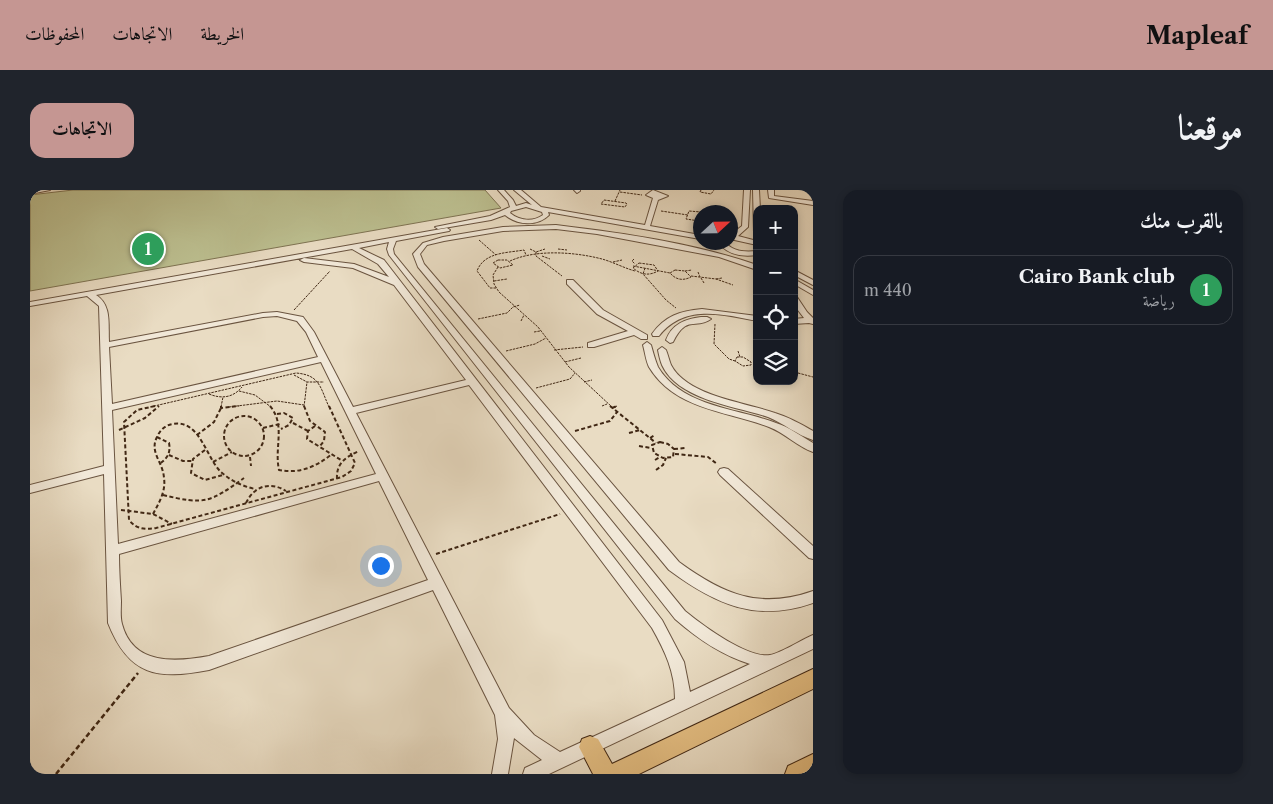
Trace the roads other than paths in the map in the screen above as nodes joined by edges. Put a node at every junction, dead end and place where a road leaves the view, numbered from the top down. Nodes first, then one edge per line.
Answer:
1 (47, 190) edge
2 (501, 190) edge
3 (516, 190) edge
4 (748, 190) edge
5 (756, 190) edge
6 (30, 192) edge
7 (771, 192) edge
8 (649, 194) road end
9 (661, 194) edge
10 (813, 196) edge
11 (813, 203) edge
12 (756, 205) edge
13 (510, 209) junction
14 (541, 209) junction
15 (520, 220) junction
16 (534, 221) junction
17 (648, 225) dead end
18 (738, 232) edge
19 (693, 236) edge
20 (738, 238) edge
21 (393, 240) junction
22 (753, 242) edge
23 (354, 251) junction
24 (731, 251) joint
25 (740, 253) junction
26 (753, 253) edge
27 (753, 258) edge
28 (274, 260) junction
29 (341, 264) junction
30 (753, 267) edge
31 (798, 274) edge
32 (570, 282) road end
33 (813, 283) edge
34 (399, 284) junction
35 (798, 284) edge
36 (123, 287) junction
37 (88, 293) junction
38 (813, 293) edge
39 (30, 296) edge
40 (30, 304) edge
41 (798, 304) edge
42 (103, 306) junction
43 (753, 318) edge
44 (798, 322) edge
45 (812, 322) edge
46 (753, 324) edge
47 (798, 327) edge
48 (634, 332) junction
49 (656, 334) junction
50 (670, 340) junction
51 (645, 341) junction
52 (104, 345) junction
53 (591, 345) road end
54 (662, 350) junction
55 (323, 359) junction
56 (472, 380) junction
57 (107, 408) junction
58 (350, 411) junction
59 (813, 436) edge
60 (813, 448) edge
61 (109, 469) junction
62 (724, 472) road end
63 (383, 476) junction
64 (30, 489) edge
65 (112, 551) junction
66 (813, 554) edge
67 (436, 583) junction
68 (813, 597) edge
69 (813, 642) edge
70 (770, 662) junction
71 (813, 679) edge
72 (683, 703) junction
73 (503, 714) junction
74 (590, 747) junction
75 (559, 761) junction
76 (813, 765) edge
77 (500, 774) edge
78 (531, 774) edge
79 (605, 774) edge
80 (615, 774) edge
81 (796, 774) edge

1 - 6 street
2 - 13 street
3 - 14 street
4 - 18 street
5 - 12 street
7 - 10 street
7 - 11 street
8 - 9 street
9 - 17 street
13 - 14 street
13 - 15 street
13 - 39 street
14 - 16 street
14 - 19 street
15 - 16 street
15 - 21 street
16 - 24 street
20 - 22 street
21 - 23 street
21 - 70 street
23 - 28 street
23 - 29 street
23 - 34 street
24 - 25 street
25 - 26 street
25 - 27 street
28 - 29 street
28 - 36 street
29 - 34 street
30 - 68 street
31 - 33 street
32 - 48 street
34 - 56 street
35 - 38 street
36 - 37 street
36 - 42 street
37 - 40 street
37 - 42 street
41 - 45 street
42 - 52 street
43 - 49 street
44 - 45 street
45 - 47 street
46 - 50 street
48 - 51 street
48 - 53 street
49 - 50 street
49 - 51 street
50 - 54 street
51 - 54 street
51 - 60 street
52 - 55 street
52 - 57 street
54 - 59 street
55 - 57 street
55 - 58 street
56 - 58 street
56 - 72 street
57 - 61 street
58 - 63 street
61 - 64 street
61 - 65 street
62 - 66 street
63 - 65 street
63 - 67 street
65 - 67 street
67 - 73 street
69 - 70 street
70 - 72 street
71 - 80 main road
72 - 74 street
73 - 75 street
73 - 77 street
74 - 75 street
74 - 79 main road
75 - 78 street
76 - 81 main road

